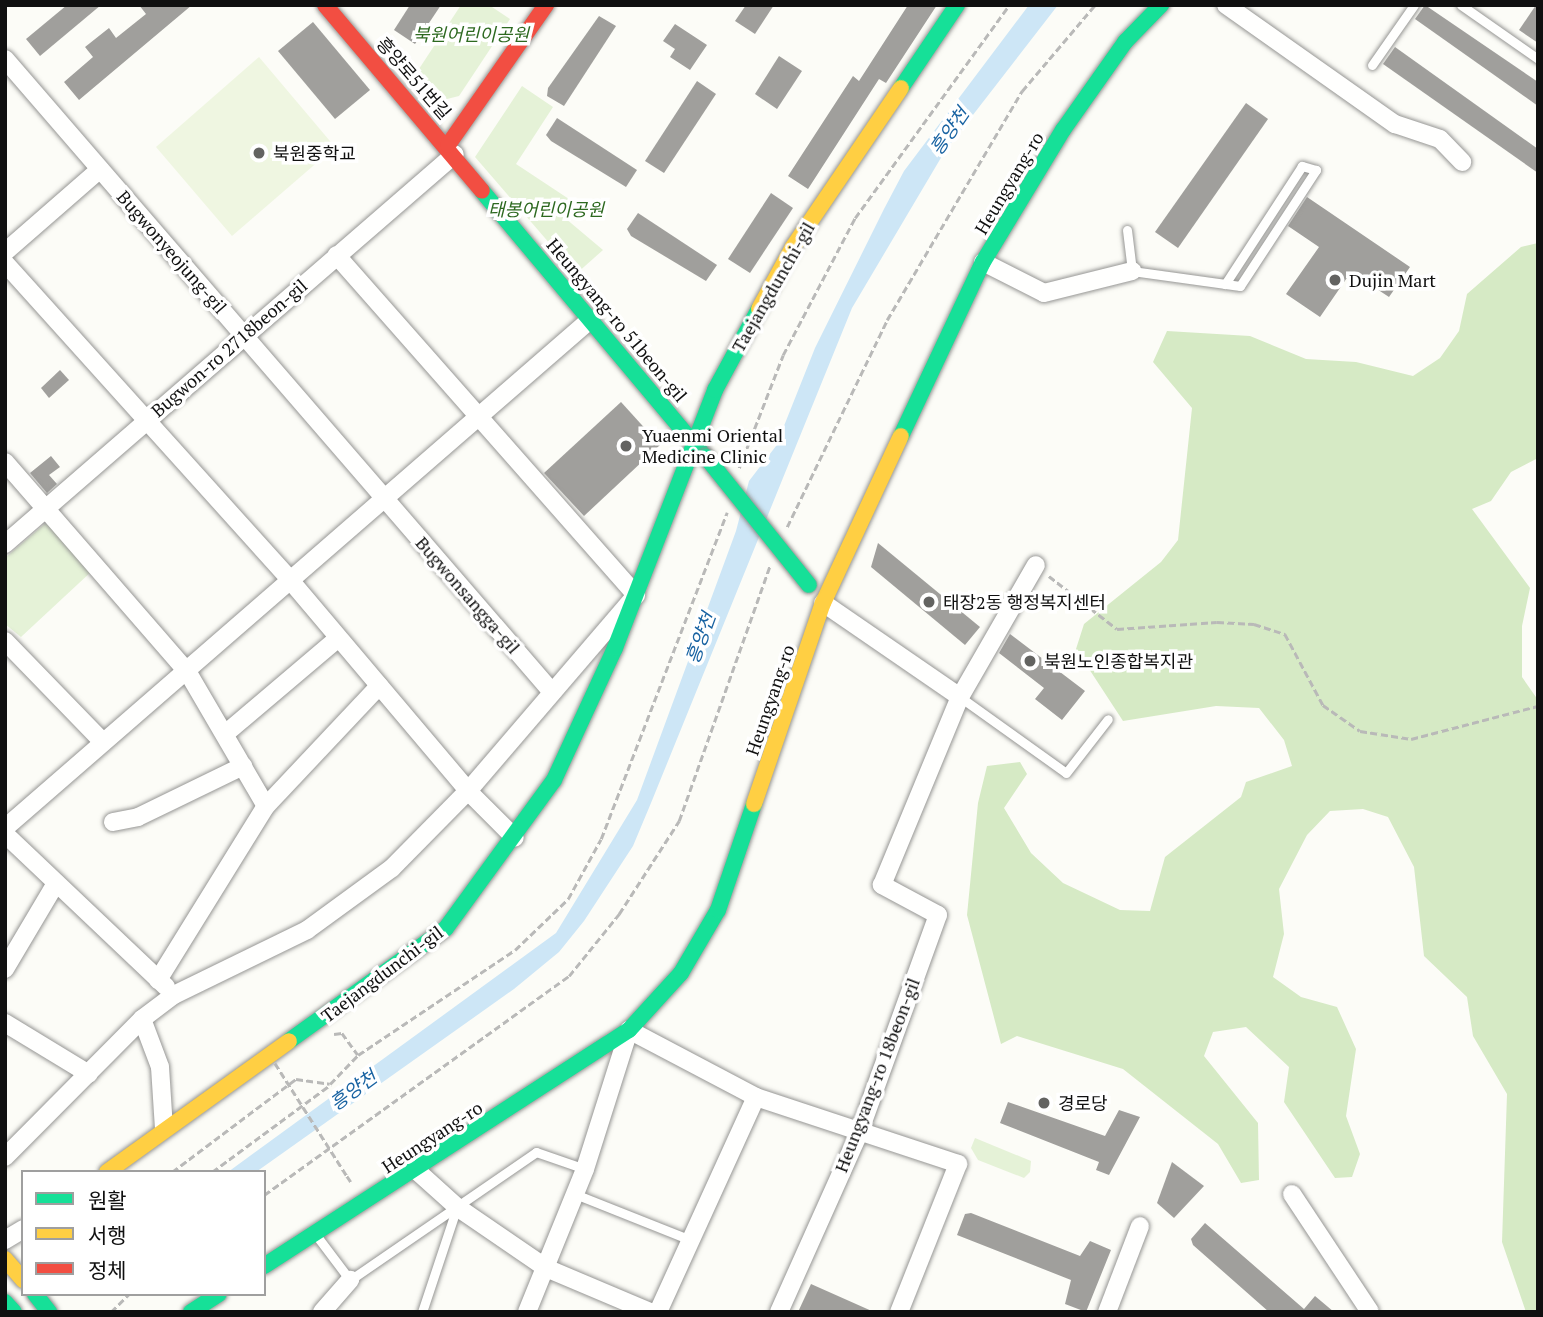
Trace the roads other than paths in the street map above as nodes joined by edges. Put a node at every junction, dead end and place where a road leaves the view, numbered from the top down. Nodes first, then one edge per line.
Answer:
1 (325, 5) edge
2 (546, 5) edge
3 (957, 5) edge
4 (1161, 5) edge
5 (1226, 5) edge
6 (1414, 5) edge
7 (1461, 5) edge
8 (5, 59) edge
9 (1538, 59) edge
10 (1372, 65) dead end
11 (451, 149) junction
12 (1462, 162) dead end
13 (100, 169) junction
14 (1127, 230) dead end
15 (5, 252) edge
16 (336, 255) junction
17 (5, 262) edge
18 (983, 262) junction
19 (1132, 271) junction
20 (1225, 284) junction
21 (591, 318) junction
22 (243, 335) junction
23 (480, 413) junction
24 (146, 421) junction
25 (700, 451) junction
26 (5, 462) edge
27 (385, 499) junction
28 (46, 510) junction
29 (5, 544) edge
30 (1036, 565) road end
31 (290, 580) junction
32 (636, 595) junction
33 (823, 603) junction
34 (338, 638) junction
35 (5, 641) edge
36 (187, 671) junction
37 (379, 686) junction
38 (552, 692) junction
39 (960, 696) junction
40 (1108, 719) dead end
41 (225, 734) junction
42 (102, 741) junction
43 (243, 766) junction
44 (468, 791) junction
45 (266, 806) junction
46 (113, 822) dead end
47 (5, 828) edge
48 (5, 834) edge
49 (515, 838) junction
50 (56, 883) junction
51 (5, 969) edge
52 (158, 980) junction
53 (174, 995) junction
54 (142, 1019) junction
55 (5, 1023) edge
56 (629, 1030) junction
57 (89, 1074) junction
58 (756, 1097) junction
59 (164, 1129) junction
60 (859, 1133) junction
61 (5, 1157) edge
62 (585, 1169) junction
63 (110, 1170) edge
64 (417, 1171) junction
65 (575, 1194) junction
66 (1292, 1194) dead end
67 (457, 1207) junction
68 (1140, 1226) dead end
69 (21, 1229) edge
70 (316, 1234) junction
71 (688, 1239) junction
72 (5, 1240) edge
73 (5, 1259) edge
74 (266, 1265) edge
75 (546, 1268) junction
76 (19, 1276) edge
77 (350, 1280) junction
78 (37, 1296) edge
79 (216, 1296) edge
80 (5, 1303) edge
81 (13, 1312) edge
82 (49, 1312) edge
83 (191, 1312) edge
84 (322, 1312) edge
85 (422, 1312) edge
86 (527, 1312) edge
87 (650, 1312) edge
88 (658, 1312) edge
89 (779, 1312) edge
90 (899, 1312) edge
91 (1107, 1312) edge
92 (1370, 1312) edge

1 - 11 street, 흥양로51번길
2 - 11 street
3 - 25 street, Taejangdunchi-gil
4 - 18 street, Heungyang-ro
5 - 12 street
6 - 10 lane
7 - 9 lane
8 - 13 street, Bugwonyeojung-gil
11 - 16 street, Bugwon-ro 2718beon-gil
11 - 21 street, Heungyang-ro 51beon-gil
13 - 15 street
13 - 22 street, Bugwonyeojung-gil
14 - 19 lane
16 - 22 street, Bugwon-ro 2718beon-gil
16 - 23 street
17 - 24 street
18 - 19 street
18 - 33 street, Heungyang-ro
19 - 20 lane
20 - 20 lane
21 - 23 street
21 - 25 street, Heungyang-ro 51beon-gil
22 - 24 street, Bugwon-ro 2718beon-gil
22 - 27 street, Bugwonyeojung-gil
23 - 27 street
23 - 32 street
24 - 28 street, Bugwon-ro 2718beon-gil
24 - 31 street
25 - 32 street, Taejangdunchi-gil
25 - 33 street, Heungyang-ro 51beon-gil, bridge
26 - 28 street
27 - 31 street
27 - 38 street, Bugwonsangga-gil
28 - 29 street, Bugwon-ro 2718beon-gil
28 - 36 street
30 - 39 street
31 - 34 street
31 - 36 street
32 - 38 street
32 - 49 street, Taejangdunchi-gil
33 - 39 street
33 - 56 street, Heungyang-ro
34 - 37 street
34 - 41 street
35 - 42 street
36 - 41 street
36 - 42 street
37 - 44 street
37 - 45 street
38 - 44 street
39 - 40 lane
39 - 60 street, Heungyang-ro 18beon-gil
41 - 43 street
42 - 47 street
43 - 45 street
43 - 46 street
44 - 49 street
44 - 53 street
45 - 52 street
48 - 50 street
49 - 59 street, Taejangdunchi-gil
50 - 51 street
50 - 52 street
52 - 53 street
53 - 54 street
54 - 57 street
54 - 59 street
55 - 57 street
56 - 58 street
56 - 62 street
56 - 64 street, Heungyang-ro
57 - 61 street
58 - 60 street
58 - 71 street
59 - 63 street, Taejangdunchi-gil
60 - 89 street, Heungyang-ro 18beon-gil
60 - 90 street
62 - 65 street
62 - 67 lane
64 - 67 street
64 - 70 street, Heungyang-ro
65 - 71 lane
65 - 75 street
66 - 92 street
67 - 75 street
67 - 77 lane
67 - 85 lane
68 - 91 street
69 - 72 street
70 - 74 street, Heungyang-ro
70 - 77 lane
71 - 88 street
73 - 76 street
75 - 86 street
75 - 87 street
77 - 84 street
78 - 82 street, bridge
79 - 83 street
80 - 81 street

